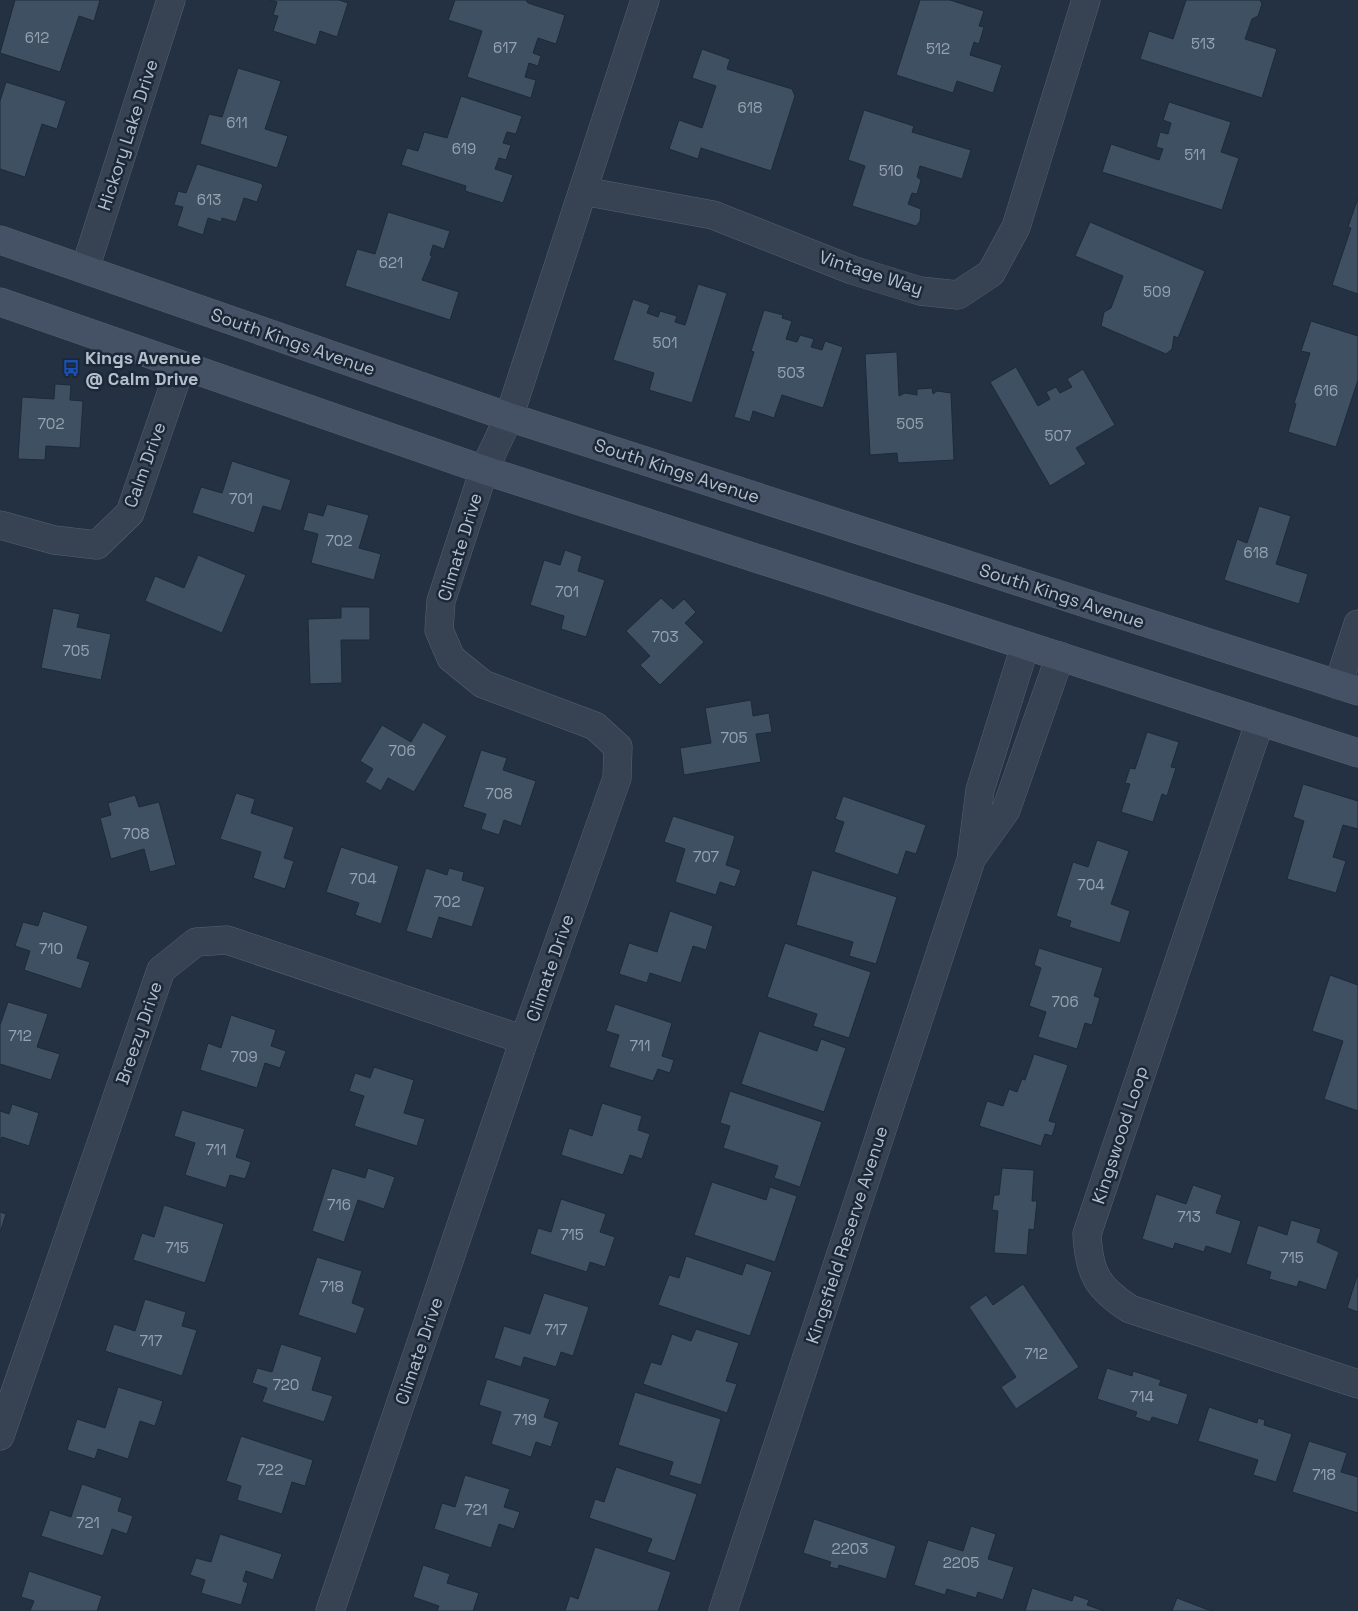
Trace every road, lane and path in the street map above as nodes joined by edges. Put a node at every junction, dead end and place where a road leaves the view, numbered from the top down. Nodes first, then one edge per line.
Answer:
1 (171, 0) edge
2 (645, 0) edge
3 (1086, 0) edge
4 (584, 191) junction
5 (0, 240) edge
6 (85, 269) junction
7 (0, 302) edge
8 (181, 365) junction
9 (509, 417) junction
10 (484, 470) junction
11 (0, 525) edge
12 (1358, 624) edge
13 (1024, 646) junction
14 (1060, 656) junction
15 (1348, 688) edge
16 (1260, 721) junction
17 (1358, 753) edge
18 (971, 860) junction
19 (524, 1040) junction
20 (1358, 1384) edge
21 (0, 1436) edge
22 (330, 1611) edge
23 (723, 1611) edge

1 - 6 street, Hickory Lake Drive
2 - 4 street
3 - 4 street, Vintage Way
4 - 9 street
5 - 6 main road, South Kings Avenue
6 - 9 main road, South Kings Avenue
7 - 8 main road
8 - 10 main road
8 - 11 street, Calm Drive
9 - 10 street, Climate Drive
9 - 15 main road, South Kings Avenue
10 - 13 main road
10 - 19 street, Climate Drive
12 - 15 street
13 - 14 main road
13 - 18 street, Kingsfield Reserve Avenue
14 - 16 main road
14 - 18 street, Kingsfield Reserve Avenue
16 - 17 main road
16 - 20 street, Kingswood Loop
18 - 23 street, Kingsfield Reserve Avenue
19 - 21 street, Breezy Drive
19 - 22 street, Climate Drive

